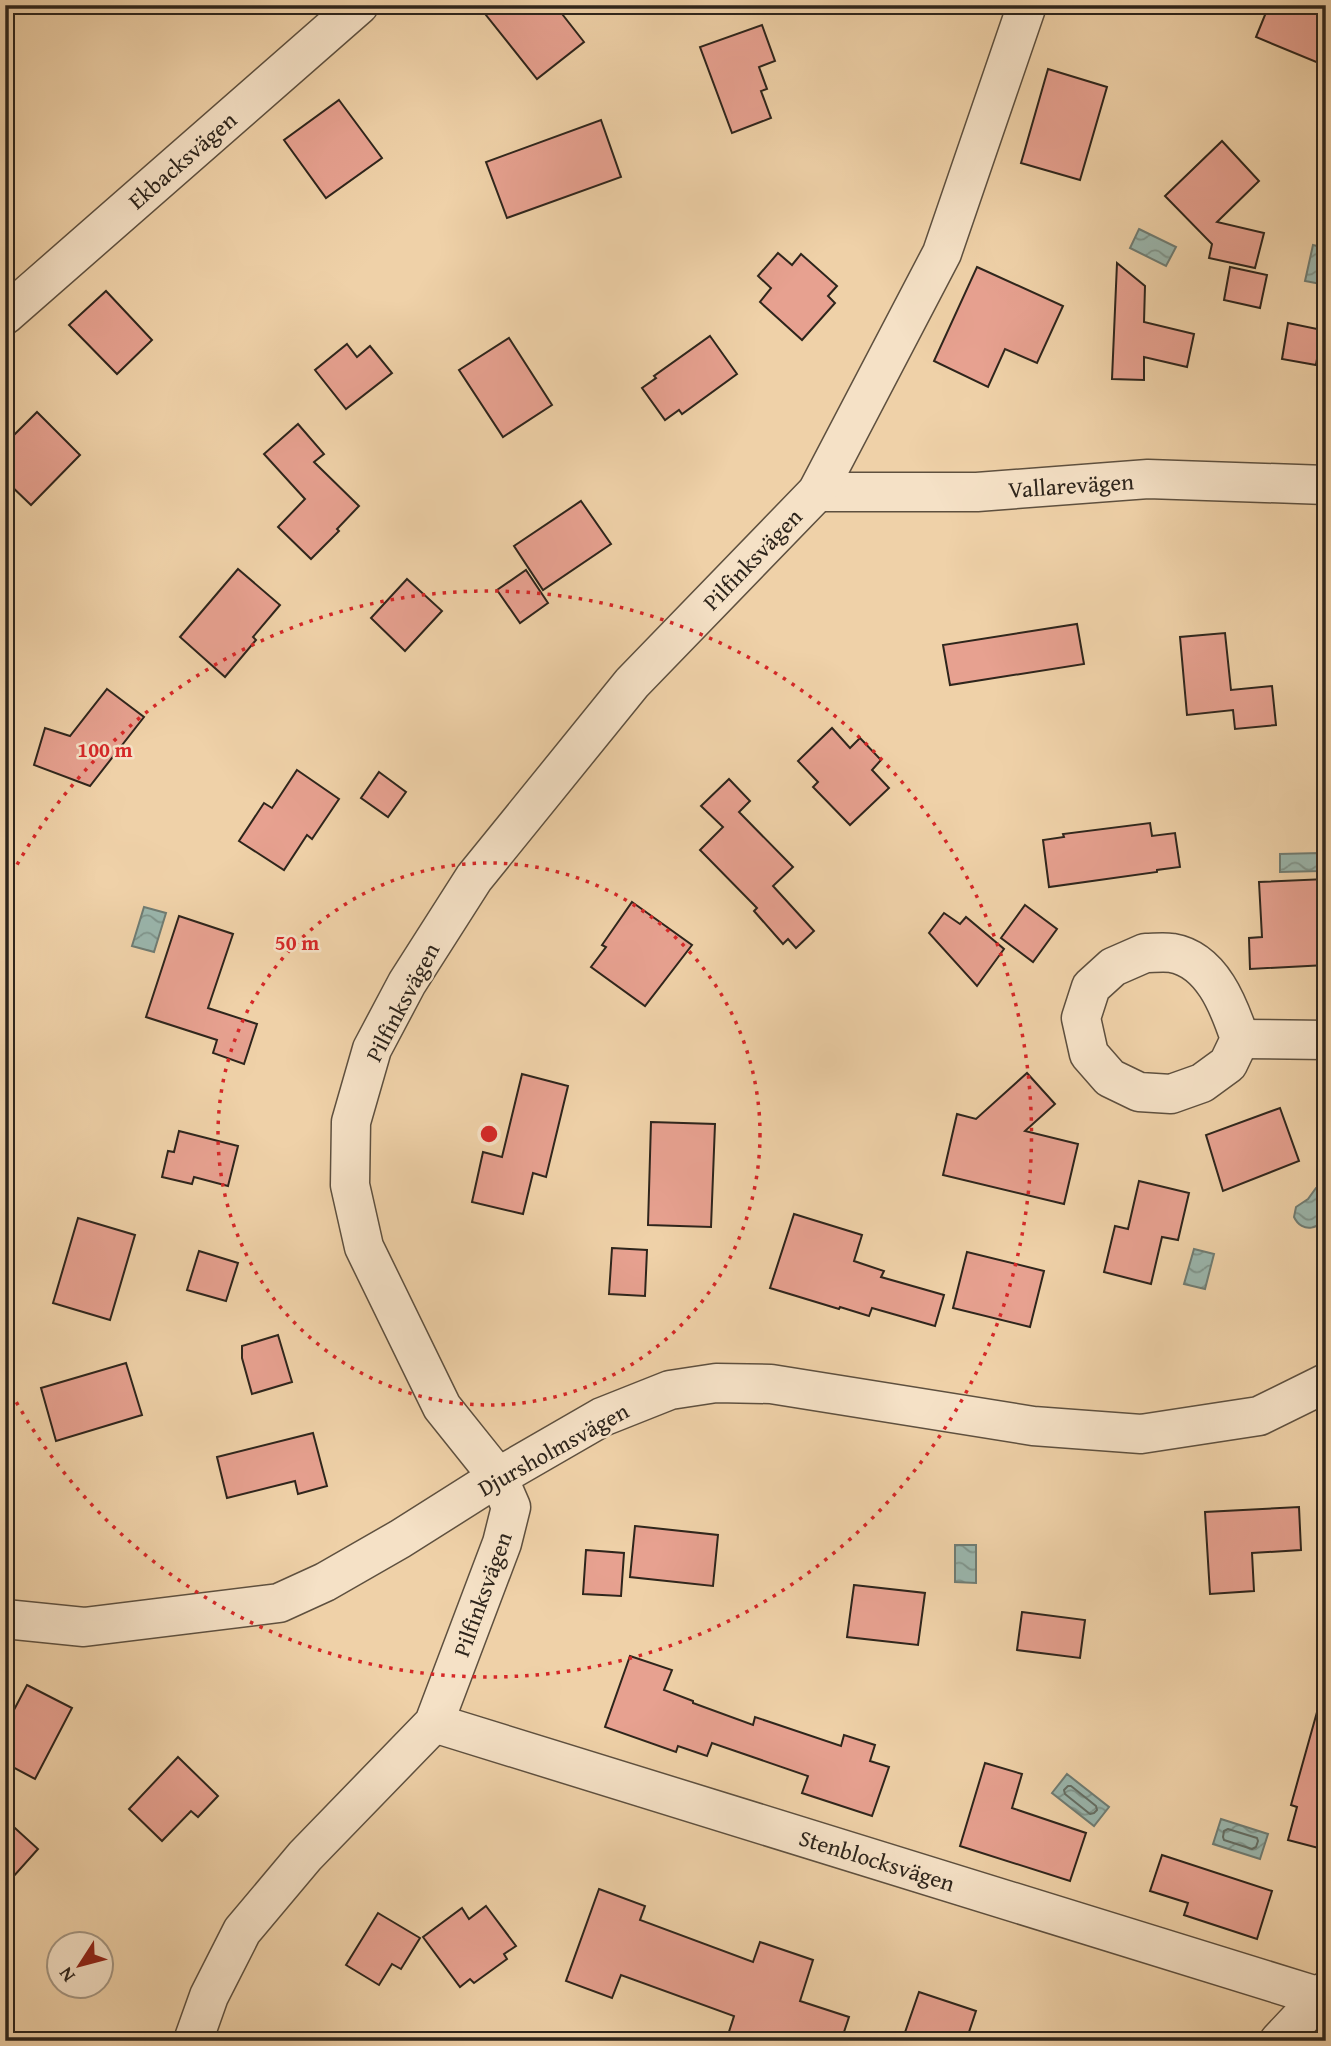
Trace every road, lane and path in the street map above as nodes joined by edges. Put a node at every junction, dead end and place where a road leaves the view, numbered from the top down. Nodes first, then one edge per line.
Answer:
1 (359, 5) edge
2 (1027, 5) edge
3 (5, 315) edge
4 (1326, 485) edge
5 (817, 492) junction
6 (1240, 1039) dead end
7 (1326, 1040) edge
8 (1326, 1383) edge
9 (498, 1477) junction
10 (5, 1619) edge
11 (434, 1723) junction
12 (1323, 1994) edge
13 (193, 2041) edge
14 (1279, 2041) edge

1 - 3 street, Ekbacksvägen
2 - 5 street, Pilfinksvägen
4 - 5 street, Vallarevägen
5 - 9 street, Pilfinksvägen
6 - 7 street
8 - 9 street, Djursholmsvägen
9 - 10 street, Djursholmsvägen
9 - 11 street, Pilfinksvägen
11 - 12 street, Stenblocksvägen
11 - 13 street, Pilfinksvägen
12 - 14 street

